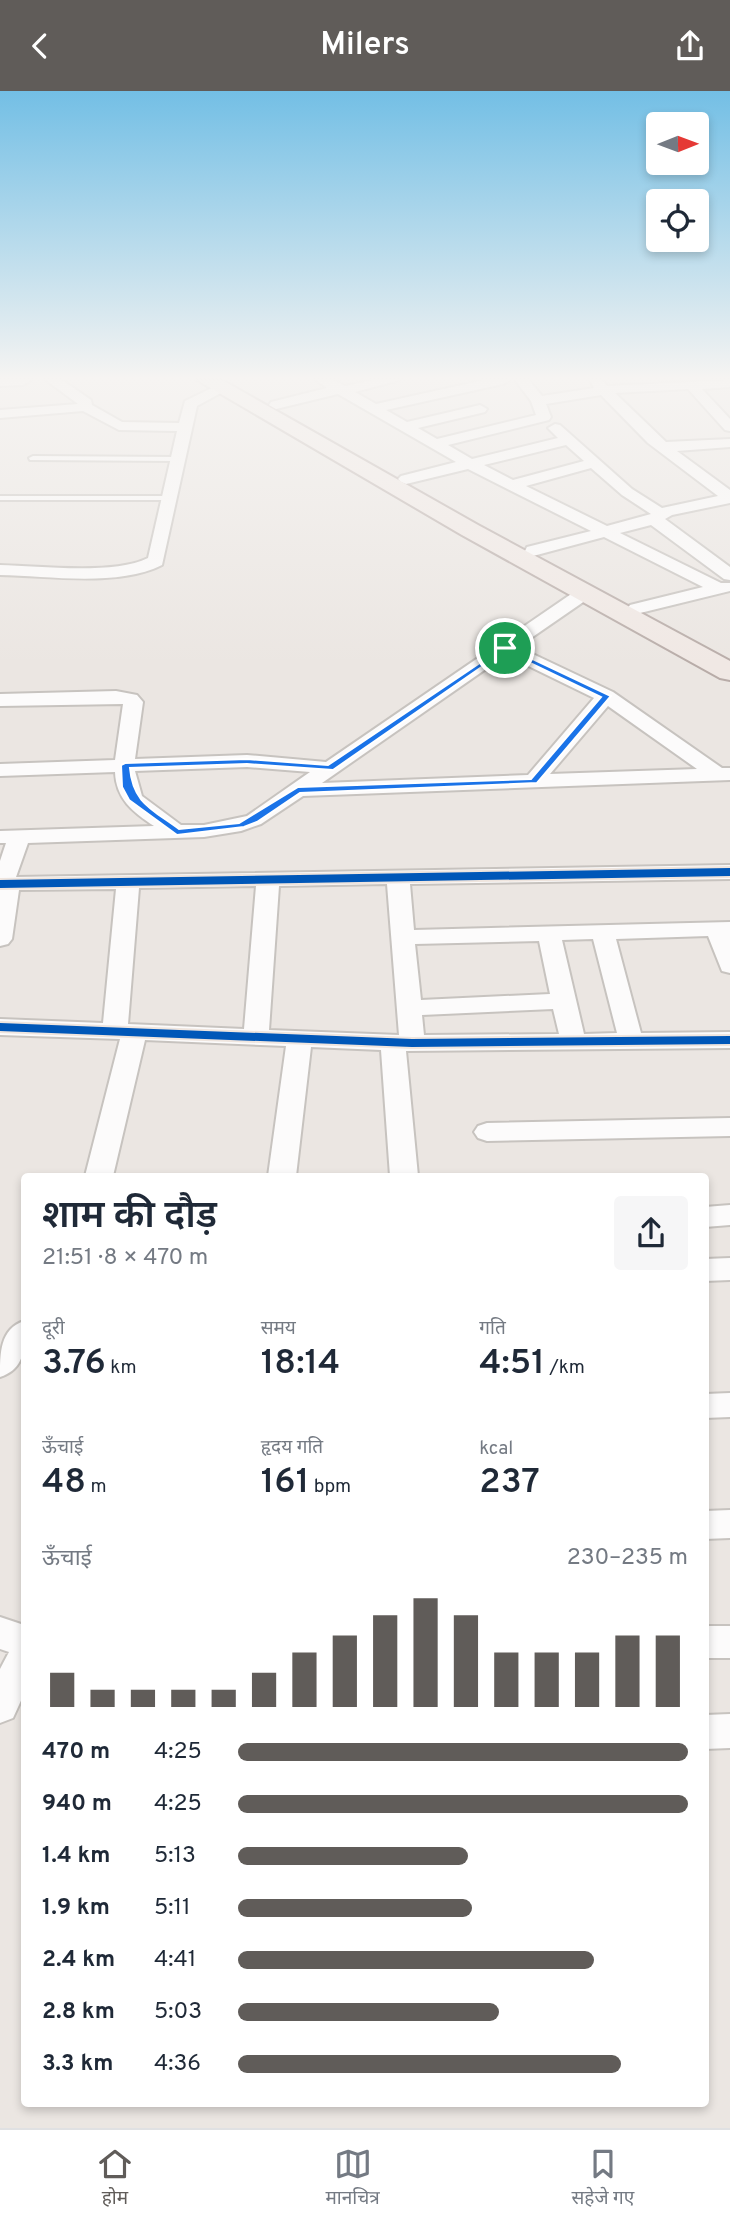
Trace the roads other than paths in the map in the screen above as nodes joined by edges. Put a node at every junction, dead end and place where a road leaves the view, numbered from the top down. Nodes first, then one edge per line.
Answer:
1 (174, 475) edge
2 (384, 475) edge
3 (399, 475) edge
4 (424, 475) edge
5 (492, 475) edge
6 (549, 475) edge
7 (608, 475) edge
8 (701, 475) edge
9 (407, 479) junction
10 (511, 485) junction
11 (729, 496) edge
12 (0, 498) edge
13 (169, 498) junction
14 (657, 517) junction
15 (604, 532) junction
16 (533, 551) junction
17 (0, 570) edge
18 (726, 583) edge
19 (586, 592) junction
20 (636, 609) junction
21 (505, 648) junction
22 (730, 661) edge
23 (730, 672) edge
24 (606, 696) junction
25 (0, 700) edge
26 (125, 765) junction
27 (330, 768) junction
28 (0, 770) edge
29 (723, 774) edge
30 (534, 781) junction
31 (298, 790) junction
32 (177, 832) junction
33 (9, 837) edge
34 (730, 872) edge
35 (398, 879) junction
36 (268, 880) junction
37 (128, 882) junction
38 (4, 884) edge
39 (723, 929) edge
40 (603, 932) junction
41 (549, 933) junction
42 (403, 937) junction
43 (0, 939) edge
44 (730, 966) edge
45 (564, 1001) junction
46 (409, 1008) junction
47 (0, 1027) edge
48 (125, 1032) junction
49 (256, 1037) junction
50 (299, 1039) junction
51 (730, 1040) edge
52 (631, 1041) junction
53 (573, 1042) junction
54 (403, 1043) junction
55 (730, 1127) edge
56 (487, 1132) dead end
57 (100, 1173) edge
58 (282, 1173) edge
59 (404, 1173) edge
60 (730, 1215) edge
61 (709, 1217) edge
62 (730, 1269) edge
63 (709, 1270) edge
64 (21, 1336) edge
65 (0, 1365) edge
66 (730, 1405) edge
67 (709, 1406) edge
68 (730, 1524) edge
69 (709, 1525) edge
70 (18, 1639) edge
71 (709, 1641) edge
72 (730, 1642) edge
73 (0, 1706) edge
74 (730, 1731) edge
75 (709, 1732) edge

1 - 13 street
2 - 19 highway
3 - 9 highway
4 - 9 street
5 - 10 street
6 - 10 street
7 - 14 street
8 - 11 street
9 - 16 highway
10 - 15 street
11 - 14 street
12 - 13 lane
13 - 17 street
14 - 15 street
14 - 18 street
15 - 16 street
15 - 18 street
16 - 20 highway
18 - 20 street
19 - 21 street
19 - 23 highway
20 - 22 highway
21 - 24 street
21 - 27 street
24 - 29 street
24 - 30 street
25 - 26 street
26 - 27 street
26 - 28 street
26 - 32 street
27 - 31 street
29 - 30 street
30 - 31 street
31 - 32 street
32 - 33 street
33 - 38 street
34 - 35 street
35 - 36 street
35 - 42 street
36 - 37 street
36 - 49 street
37 - 38 street
37 - 48 street
38 - 43 street
39 - 40 street
39 - 44 street
40 - 41 street
40 - 52 street
41 - 42 street
41 - 45 street
42 - 46 street
45 - 46 street
45 - 53 street
46 - 54 street
47 - 48 street
48 - 49 street
48 - 57 street
49 - 50 street
50 - 54 street
50 - 58 street
51 - 52 street
52 - 53 street
53 - 54 street
54 - 59 street
55 - 56 street
60 - 61 street
62 - 63 street
64 - 65 street
66 - 67 street
68 - 69 street
70 - 73 street
71 - 72 street
74 - 75 street

